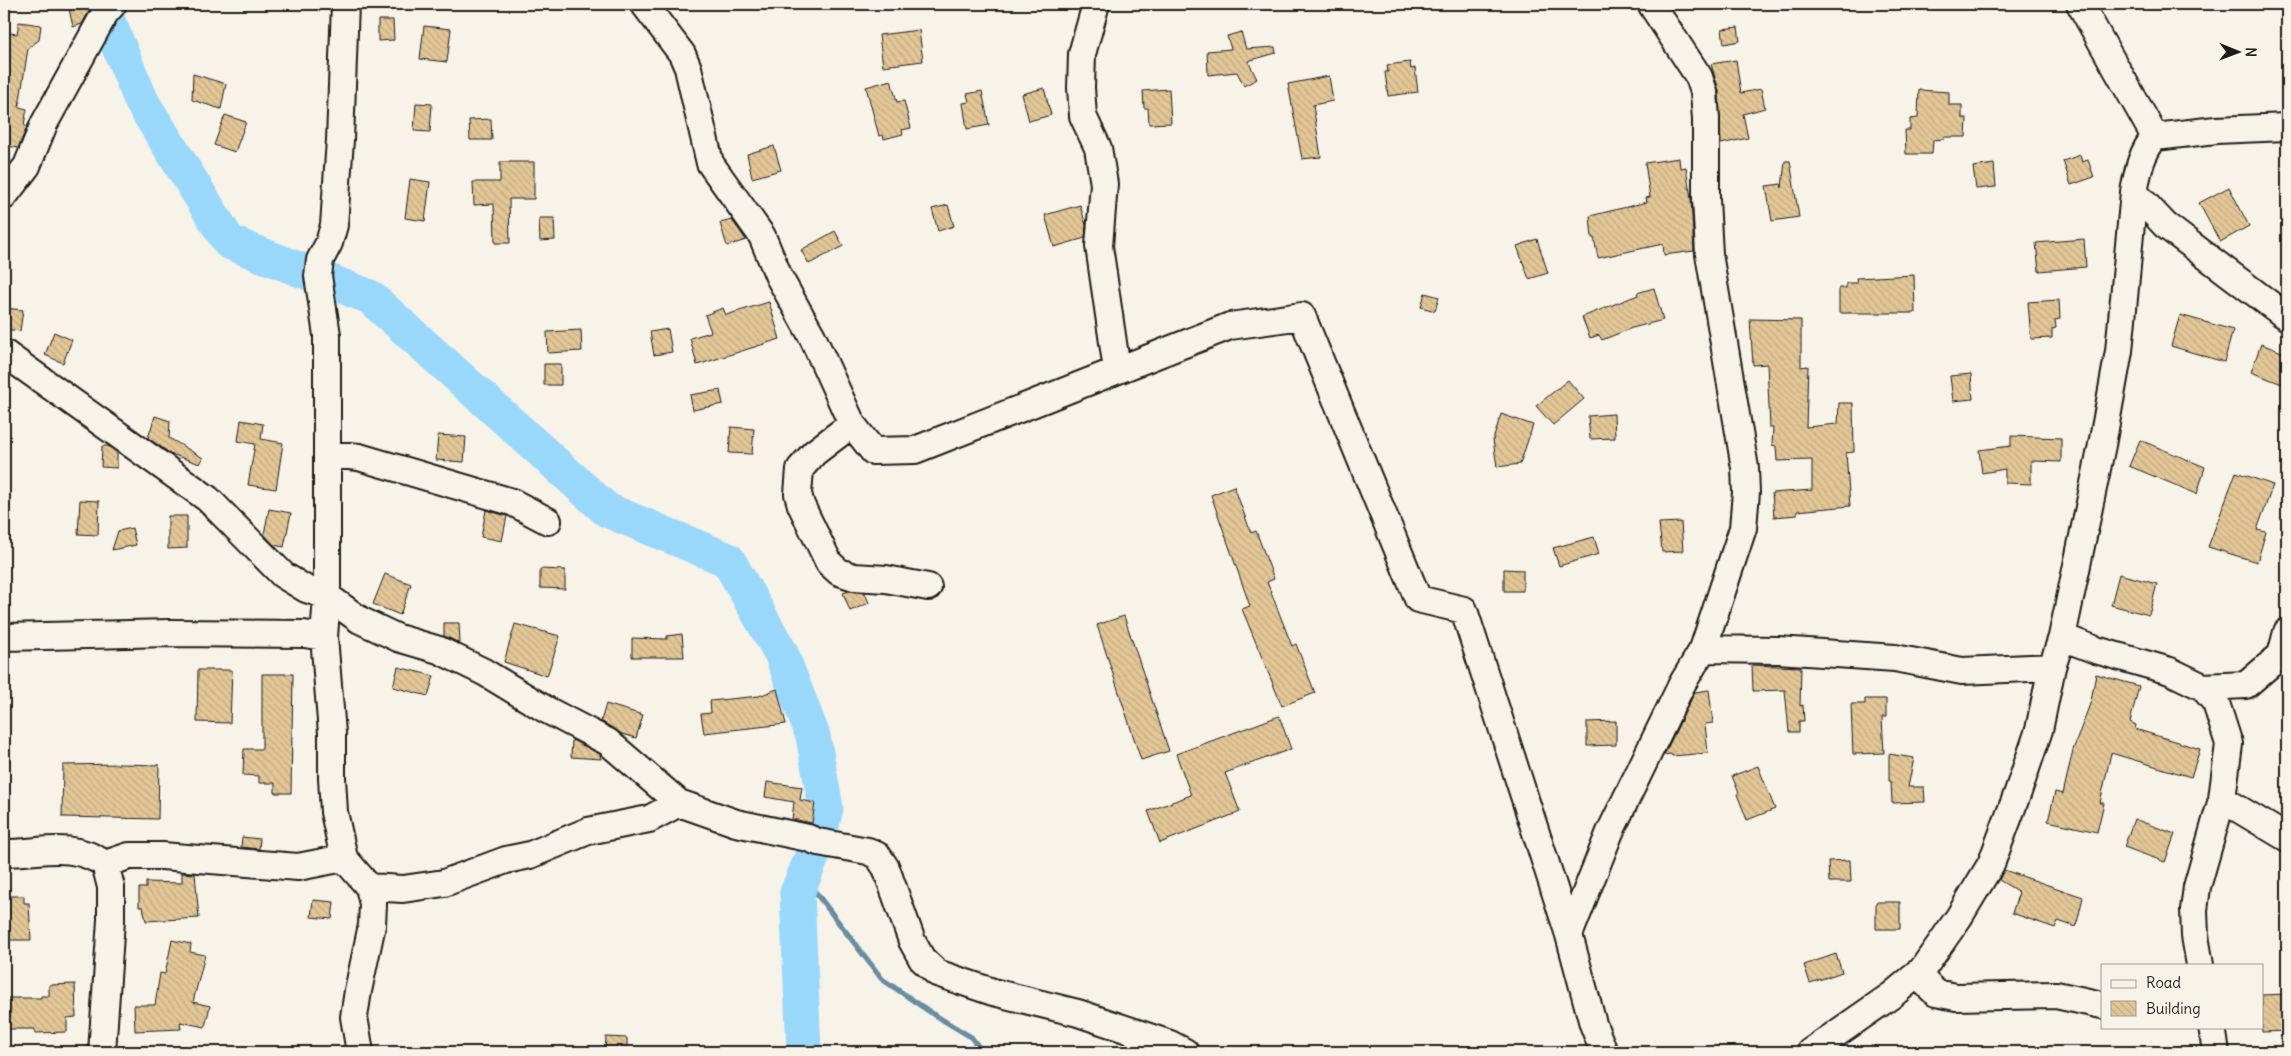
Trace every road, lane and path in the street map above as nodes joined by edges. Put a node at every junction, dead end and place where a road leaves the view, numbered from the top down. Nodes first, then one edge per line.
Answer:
1 (113, 4) edge
2 (345, 4) edge
3 (644, 4) edge
4 (1096, 4) edge
5 (1651, 4) edge
6 (2080, 4) edge
7 (2287, 127) edge
8 (2155, 137) junction
9 (2134, 192) junction
10 (4, 196) edge
11 (2287, 318) edge
12 (4, 353) edge
13 (1117, 370) junction
14 (852, 424) junction
15 (328, 454) junction
16 (548, 521) dead end
17 (928, 587) dead end
18 (327, 596) junction
19 (2287, 632) edge
20 (2062, 636) junction
21 (4, 637) edge
22 (324, 637) junction
23 (1703, 649) junction
24 (2052, 667) junction
25 (2203, 687) junction
26 (2222, 799) junction
27 (679, 803) junction
28 (2287, 838) edge
29 (4, 853) edge
30 (344, 858) junction
31 (105, 864) junction
32 (369, 887) junction
33 (1569, 935) junction
34 (2200, 964) edge
35 (1916, 974) junction
36 (2101, 1005) edge
37 (2212, 1028) edge
38 (102, 1052) edge
39 (360, 1052) edge
40 (1186, 1052) edge
41 (1604, 1052) edge
42 (1810, 1052) edge
43 (2216, 1052) edge

1 - 10 street
2 - 15 street
3 - 14 street
4 - 13 street
5 - 23 street
6 - 8 street
7 - 8 street
8 - 9 street
9 - 11 street
9 - 20 street
12 - 18 street
13 - 14 street
13 - 33 street
14 - 17 street
15 - 16 street
15 - 18 street
18 - 22 street
18 - 27 street
19 - 25 street
20 - 24 street
20 - 25 street
21 - 22 street
22 - 30 street
23 - 24 street
23 - 33 street
24 - 35 street
25 - 26 street
26 - 28 street
26 - 34 street
27 - 32 street
27 - 40 street
29 - 31 street
30 - 31 street
30 - 32 street
31 - 38 street
32 - 39 street
33 - 41 street
35 - 36 street
35 - 42 street
37 - 43 street

